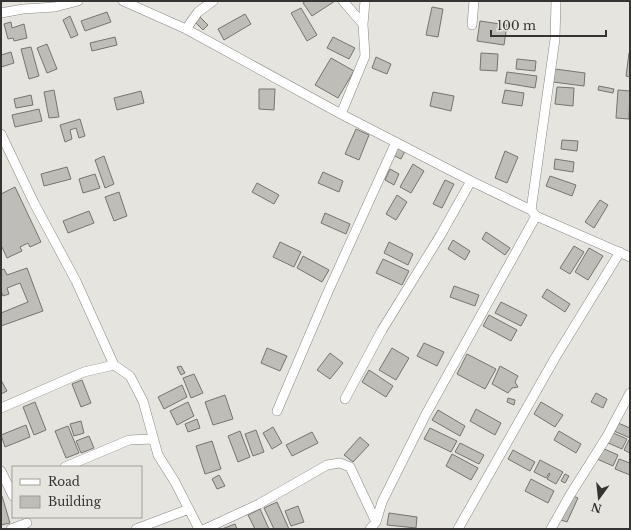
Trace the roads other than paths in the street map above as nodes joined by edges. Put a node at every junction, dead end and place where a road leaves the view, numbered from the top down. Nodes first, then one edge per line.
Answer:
1 (78, 1) edge
2 (123, 1) edge
3 (213, 1) edge
4 (343, 1) edge
5 (365, 1) edge
6 (474, 1) edge
7 (556, 1) edge
8 (1, 13) edge
9 (363, 24) junction
10 (472, 25) dead end
11 (186, 29) junction
12 (341, 114) junction
13 (1, 134) edge
14 (396, 142) junction
15 (472, 181) junction
16 (534, 213) junction
17 (620, 252) junction
18 (630, 257) edge
19 (114, 365) junction
20 (630, 393) edge
21 (345, 399) dead end
22 (1, 408) edge
23 (277, 411) dead end
24 (153, 439) junction
25 (67, 466) edge
26 (1, 471) edge
27 (12, 492) edge
28 (189, 509) junction
29 (27, 523) edge
30 (373, 526) edge
31 (11, 529) edge
32 (136, 529) edge
33 (199, 529) edge
34 (205, 529) edge
35 (458, 529) edge
36 (551, 529) edge

1 - 8 street
2 - 11 street
3 - 11 street
4 - 9 street
5 - 9 street
6 - 10 street
7 - 16 street
9 - 12 street
11 - 12 street
12 - 14 street
13 - 19 street
14 - 15 street
14 - 23 street
15 - 16 street
15 - 21 street
16 - 17 street
16 - 30 street
17 - 18 street
17 - 35 street
19 - 22 street
19 - 24 street
20 - 36 street
24 - 25 street
24 - 28 street
26 - 27 street
28 - 32 street
28 - 33 street
29 - 31 street
30 - 34 street

